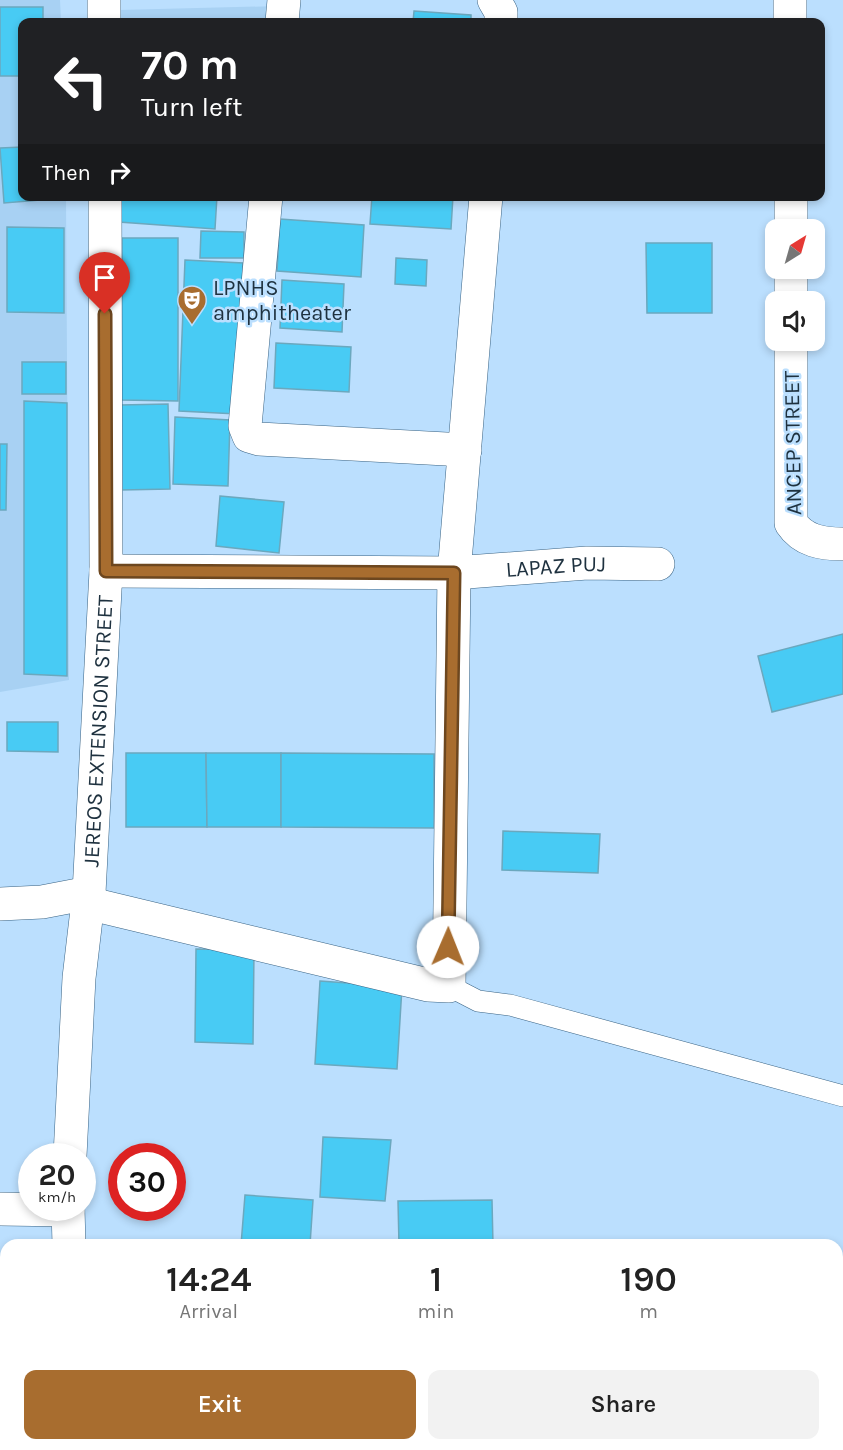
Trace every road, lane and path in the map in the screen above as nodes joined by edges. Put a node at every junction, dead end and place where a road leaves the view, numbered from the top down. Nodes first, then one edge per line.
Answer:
1 (104, 0) edge
2 (284, 0) edge
3 (494, 0) edge
4 (790, 0) edge
5 (104, 18) edge
6 (282, 18) edge
7 (501, 18) edge
8 (790, 18) edge
9 (105, 201) edge
10 (266, 201) edge
11 (486, 201) edge
12 (791, 201) edge
13 (791, 219) edge
14 (791, 351) edge
15 (465, 450) junction
16 (843, 544) edge
17 (658, 564) dead end
18 (106, 571) junction
19 (454, 573) junction
20 (88, 898) junction
21 (0, 904) edge
22 (448, 986) junction
23 (843, 1096) edge
24 (71, 1143) edge
25 (0, 1209) edge
26 (18, 1209) edge
27 (68, 1221) edge
28 (69, 1239) edge

1 - 5 street
2 - 6 street
3 - 7 street
4 - 8 street
9 - 18 street, JEREOS EXTENSION STREET
10 - 15 street
11 - 15 street
12 - 13 street
14 - 16 street, ANCEP STREET
15 - 19 street
17 - 19 street, LAPAZ PUJ
18 - 19 street, LAPAZ PUJ
18 - 20 street, JEREOS EXTENSION STREET
19 - 22 street
20 - 21 street
20 - 22 street
20 - 24 street, JEREOS EXTENSION STREET
22 - 23 lane
25 - 26 street
27 - 28 street

